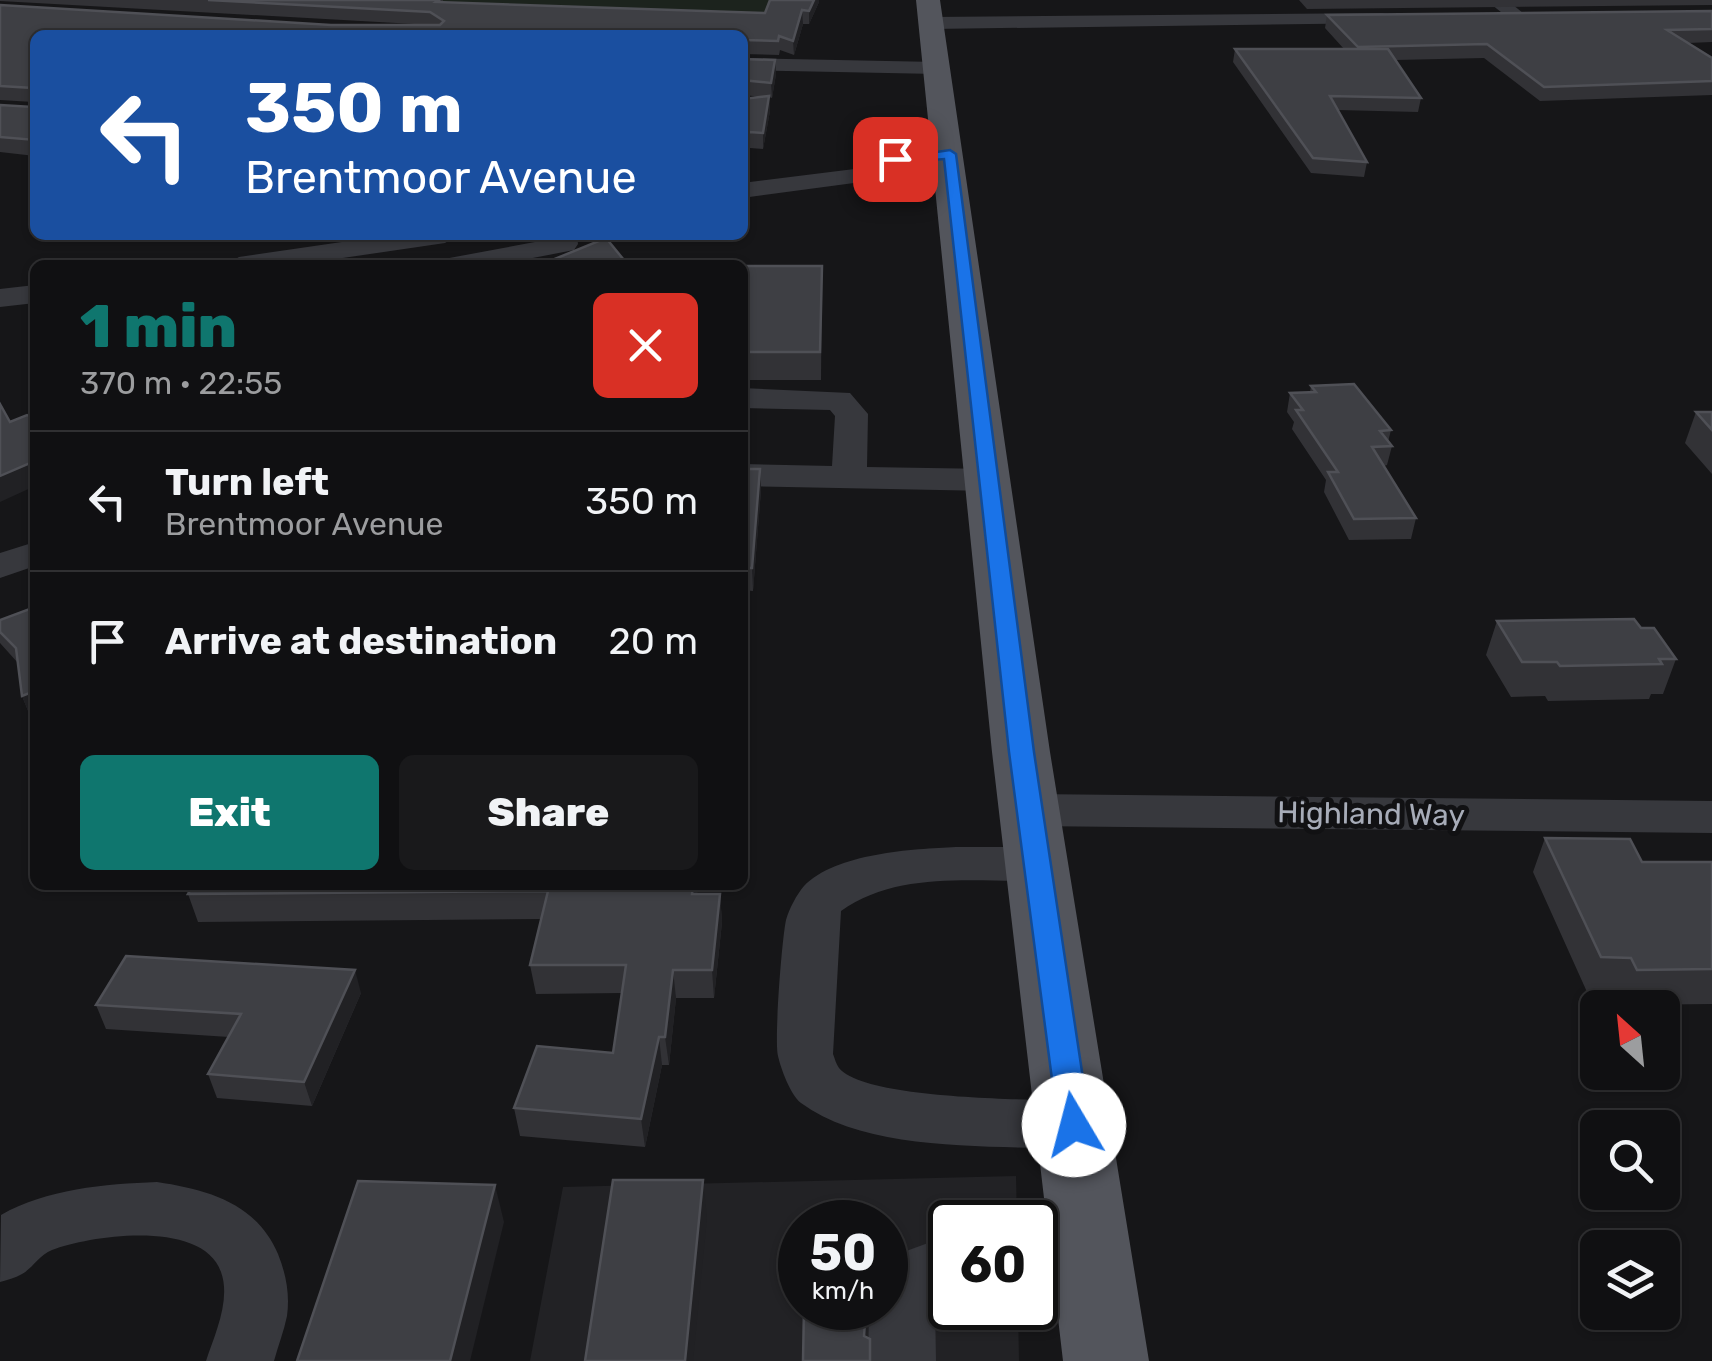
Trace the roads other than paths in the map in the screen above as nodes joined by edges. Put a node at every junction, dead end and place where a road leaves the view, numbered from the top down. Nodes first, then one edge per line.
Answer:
1 (1236, 0) edge
2 (1495, 0) edge
3 (930, 12) edge
4 (1406, 18) edge
5 (1481, 18) edge
6 (1255, 21) junction
7 (748, 64) edge
8 (937, 68) junction
9 (950, 159) junction
10 (748, 181) edge
11 (748, 190) edge
12 (396, 240) edge
13 (417, 240) edge
14 (565, 240) edge
15 (366, 249) edge
16 (279, 260) edge
17 (483, 260) edge
18 (30, 295) edge
19 (0, 298) edge
20 (748, 398) edge
21 (748, 474) edge
22 (849, 478) junction
23 (990, 480) junction
24 (30, 554) edge
25 (0, 566) edge
26 (1712, 818) edge
27 (1034, 837) junction
28 (1074, 1125) junction
29 (1063, 1248) edge
30 (0, 1254) edge
31 (928, 1274) edge
32 (240, 1361) edge
33 (902, 1361) edge
34 (1106, 1361) edge

1 - 6 street
2 - 5 street
3 - 6 street
3 - 8 main road
4 - 6 street
7 - 8 street
8 - 9 main road
9 - 10 street
9 - 11 street
9 - 23 main road
12 - 15 street
13 - 15 street
14 - 17 street
15 - 16 street
18 - 19 street
20 - 22 street
21 - 22 street
22 - 23 street
23 - 27 main road
24 - 25 street
26 - 27 street, Highland Way
27 - 28 main road
27 - 28 street, Highland Way
28 - 29 main road
29 - 34 main road
30 - 32 street
31 - 33 street

